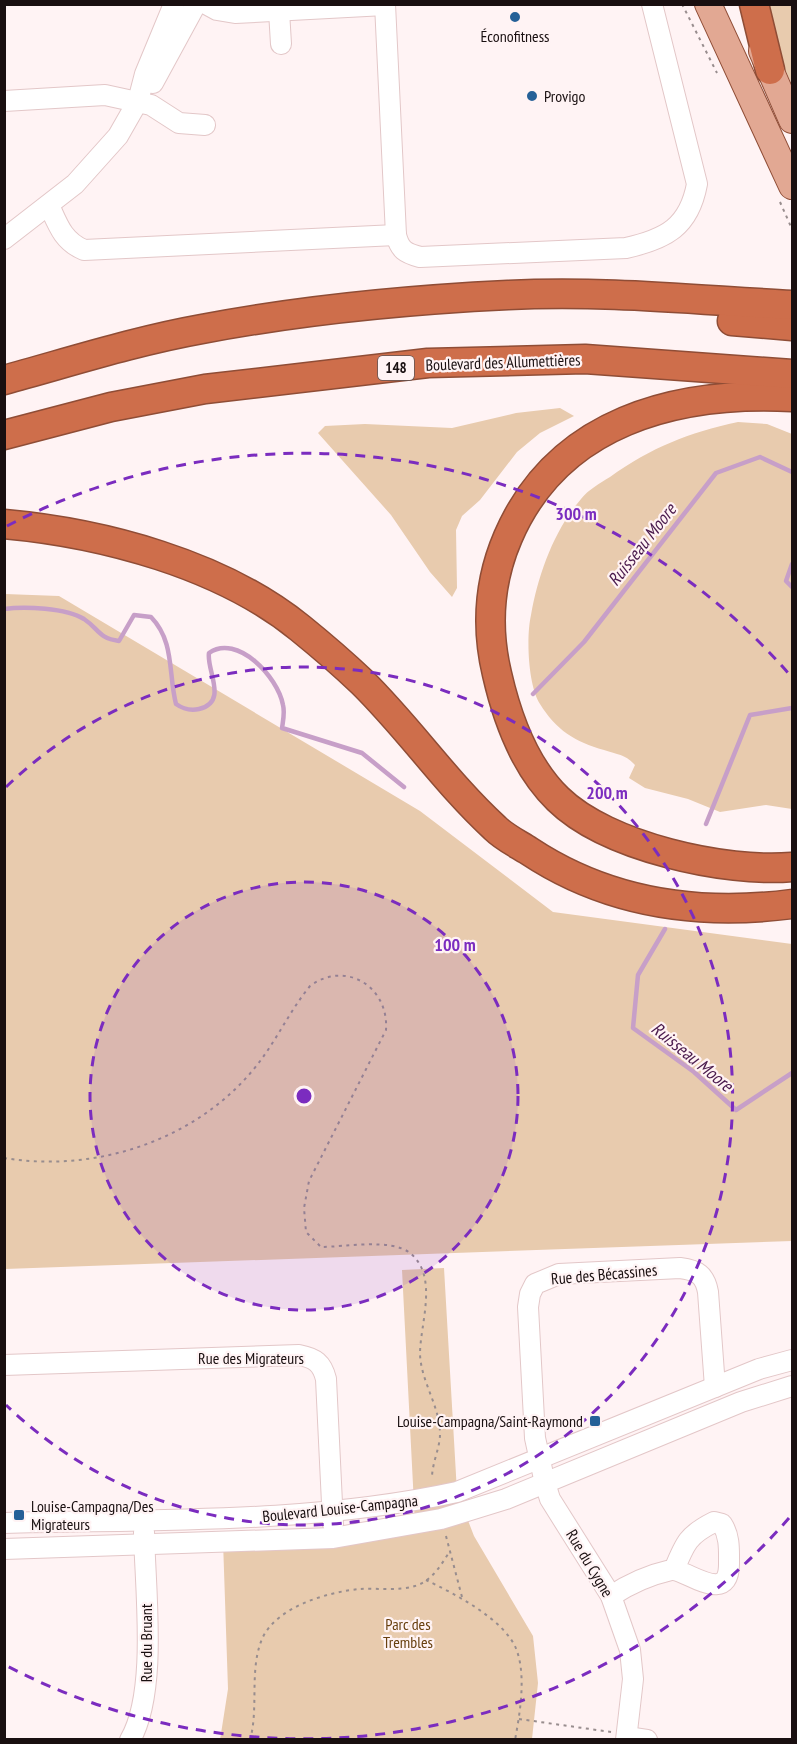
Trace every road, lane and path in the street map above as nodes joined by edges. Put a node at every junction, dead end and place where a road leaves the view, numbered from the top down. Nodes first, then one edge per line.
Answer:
1 (174, 4) edge
2 (196, 4) edge
3 (206, 4) edge
4 (652, 4) edge
5 (741, 4) edge
6 (754, 4) edge
7 (385, 5) edge
8 (708, 7) edge
9 (279, 11) junction
10 (281, 44) dead end
11 (770, 70) junction
12 (4, 101) edge
13 (138, 101) junction
14 (792, 120) edge
15 (205, 125) dead end
16 (792, 186) edge
17 (49, 205) junction
18 (396, 235) junction
19 (4, 239) edge
20 (792, 305) edge
21 (792, 326) edge
22 (792, 374) edge
23 (4, 381) edge
24 (792, 397) edge
25 (4, 435) edge
26 (4, 524) edge
27 (792, 867) edge
28 (792, 904) edge
29 (4, 1158) edge
30 (792, 1360) edge
31 (4, 1365) edge
32 (792, 1386) edge
33 (715, 1387) junction
34 (540, 1460) junction
35 (544, 1483) junction
36 (432, 1485) dead end
37 (332, 1511) junction
38 (144, 1520) junction
39 (4, 1522) edge
40 (445, 1535) dead end
41 (333, 1538) junction
42 (144, 1544) junction
43 (4, 1549) edge
44 (450, 1551) junction
45 (674, 1569) dead end
46 (426, 1580) junction
47 (611, 1596) junction
48 (462, 1597) junction
49 (519, 1719) junction
50 (626, 1738) edge
51 (130, 1740) edge
52 (250, 1740) edge
53 (515, 1740) edge
54 (647, 1740) edge

1 - 13 street
2 - 13 street
3 - 9 street
4 - 18 street
5 - 11 main road
6 - 11 highway
7 - 9 street
7 - 18 street
8 - 16 main road
9 - 10 street
11 - 14 main road
12 - 13 street
13 - 15 street
13 - 17 street
17 - 18 street
17 - 19 street
20 - 23 highway
21 - 23 highway
22 - 25 highway, Boulevard des Allumettières / 148
24 - 27 highway
26 - 28 highway
29 - 36 path
30 - 33 street, Boulevard Louise-Campagna
31 - 37 street, Rue des Migrateurs
32 - 35 street, Boulevard Louise-Campagna
33 - 34 street, Boulevard Louise-Campagna
33 - 34 street, Rue des Bécassines
34 - 35 street, Rue du Cygne
34 - 37 street, Boulevard Louise-Campagna
35 - 41 street, Boulevard Louise-Campagna
35 - 47 street, Rue du Cygne
37 - 38 street, Boulevard Louise-Campagna
37 - 41 street, Rue des Migrateurs
38 - 39 street, Boulevard Louise-Campagna
38 - 42 street, Rue du Bruant
40 - 44 path
41 - 42 street, Boulevard Louise-Campagna
42 - 43 street, Boulevard Louise-Campagna
42 - 51 street, Rue du Bruant
44 - 46 path
44 - 48 path
45 - 47 street
46 - 48 path
46 - 52 path
47 - 50 street, Rue du Cygne
48 - 49 path
49 - 50 path
49 - 53 path
50 - 54 street

